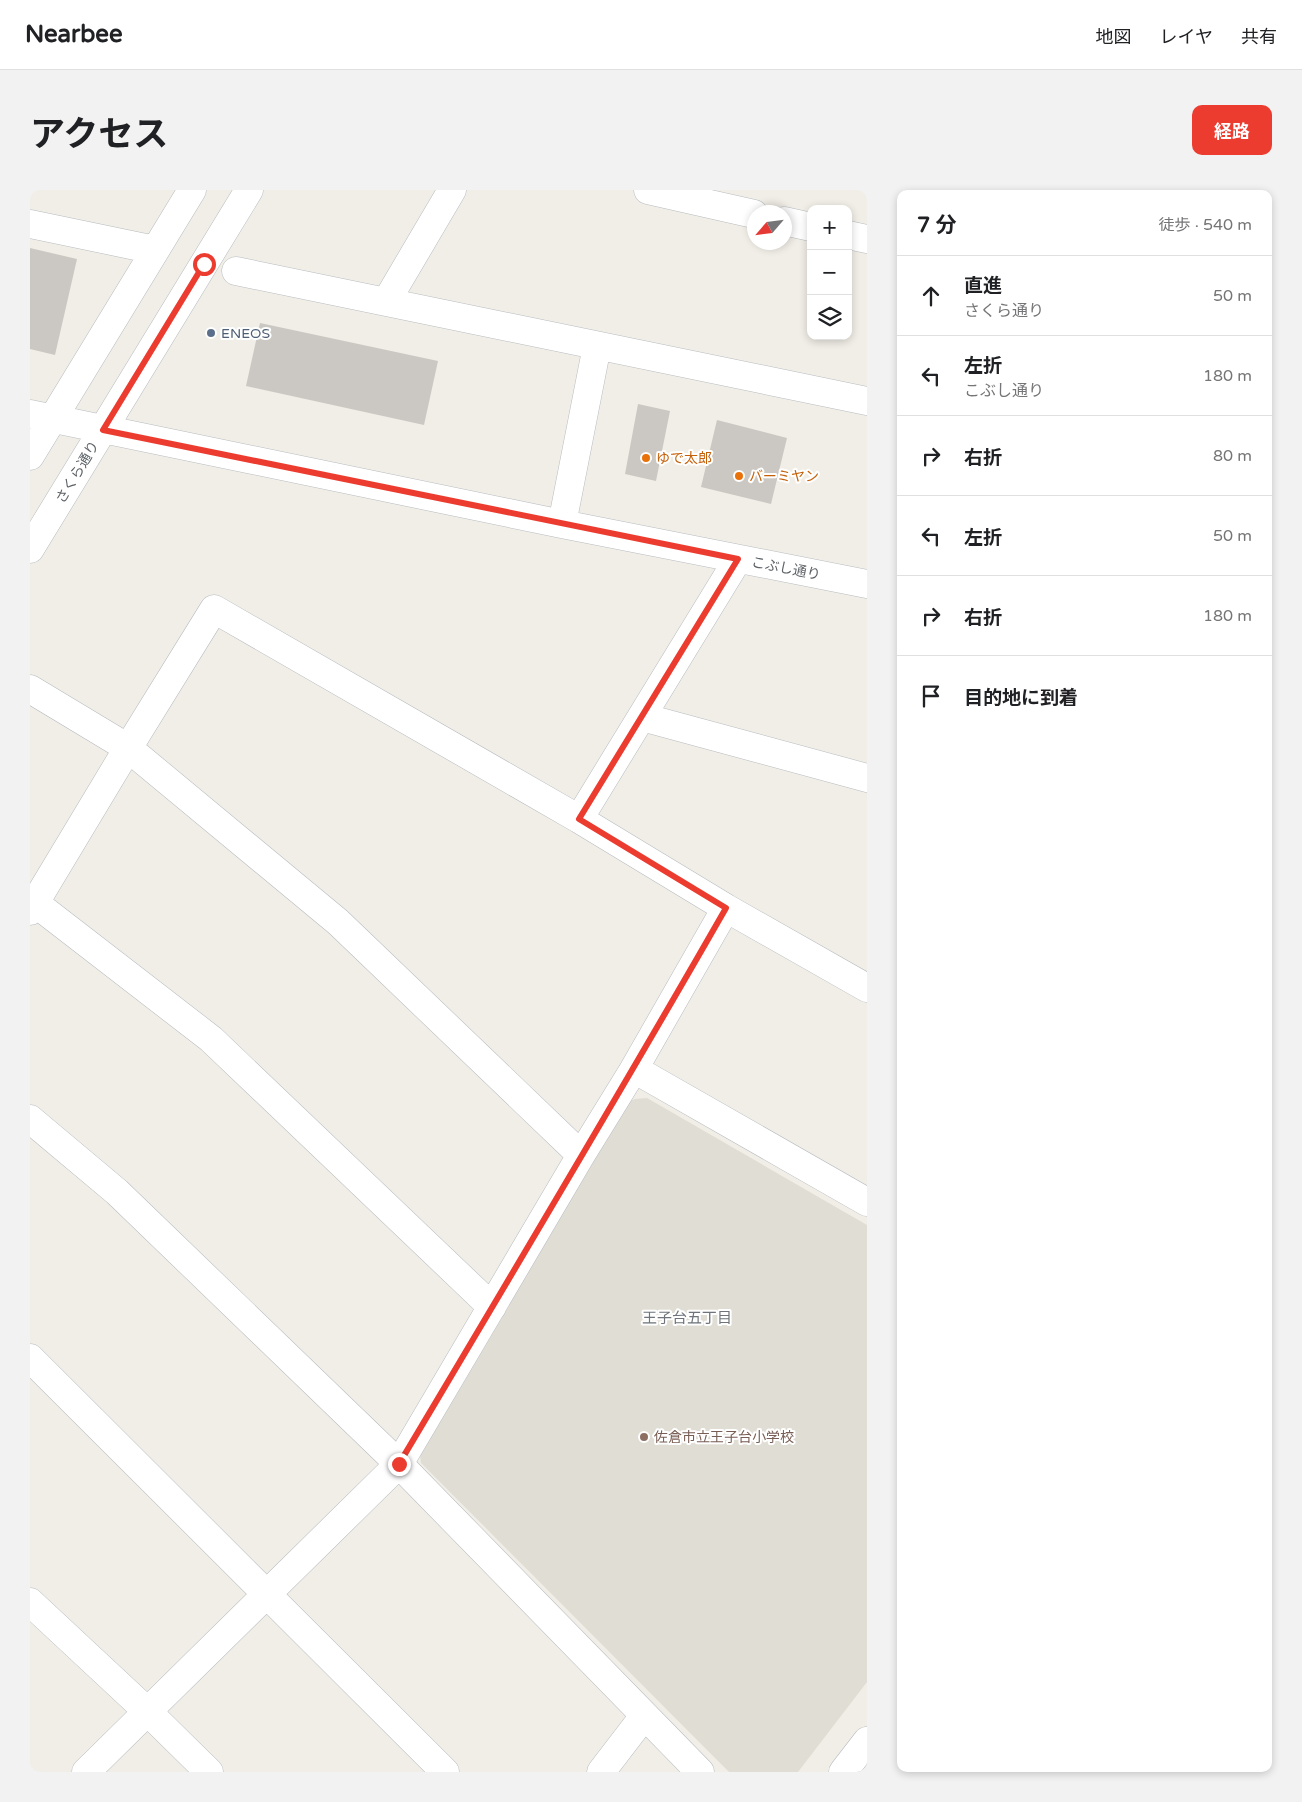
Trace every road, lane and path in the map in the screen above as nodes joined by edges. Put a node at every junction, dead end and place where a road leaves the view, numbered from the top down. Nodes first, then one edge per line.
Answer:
1 (192, 190) edge
2 (249, 190) edge
3 (452, 190) edge
4 (648, 190) edge
5 (747, 212) edge
6 (792, 222) edge
7 (30, 224) edge
8 (807, 225) edge
9 (852, 236) edge
10 (867, 239) edge
11 (155, 250) junction
12 (236, 271) dead end
13 (386, 302) junction
14 (596, 346) junction
15 (867, 401) edge
16 (41, 417) edge
17 (103, 430) junction
18 (30, 456) edge
19 (562, 524) junction
20 (30, 549) edge
21 (738, 559) junction
22 (867, 584) edge
23 (30, 688) edge
24 (642, 717) junction
25 (128, 748) junction
26 (867, 778) edge
27 (579, 819) junction
28 (32, 907) edge
29 (726, 908) junction
30 (867, 988) edge
31 (634, 1069) junction
32 (30, 1119) edge
33 (581, 1155) junction
34 (867, 1202) edge
35 (492, 1307) junction
36 (30, 1358) edge
37 (399, 1464) junction
38 (266, 1594) junction
39 (30, 1602) edge
40 (148, 1712) junction
41 (644, 1716) junction
42 (867, 1742) edge
43 (86, 1772) edge
44 (209, 1772) edge
45 (445, 1772) edge
46 (600, 1772) edge
47 (700, 1772) edge
48 (842, 1772) edge

1 - 11 street
2 - 17 street, さくら通り
3 - 13 street
4 - 5 street
6 - 8 street
7 - 11 street
9 - 10 street
11 - 16 street
12 - 13 street
13 - 14 street
14 - 15 street
14 - 19 street
16 - 17 street, こぶし通り
16 - 18 street
17 - 19 street, こぶし通り
17 - 20 street, さくら通り
19 - 21 street, こぶし通り
21 - 22 street, こぶし通り
21 - 24 street
23 - 25 street
24 - 26 street
24 - 27 street
25 - 27 street
25 - 28 street
25 - 33 street
27 - 29 street
28 - 35 street
29 - 30 street
29 - 31 street
31 - 33 street
31 - 34 street
32 - 37 street
33 - 35 street
35 - 37 street
36 - 38 street
37 - 38 street
37 - 41 street
38 - 40 street
38 - 45 street
39 - 40 street
40 - 43 street
40 - 44 street
41 - 46 street
41 - 47 street
42 - 48 street

